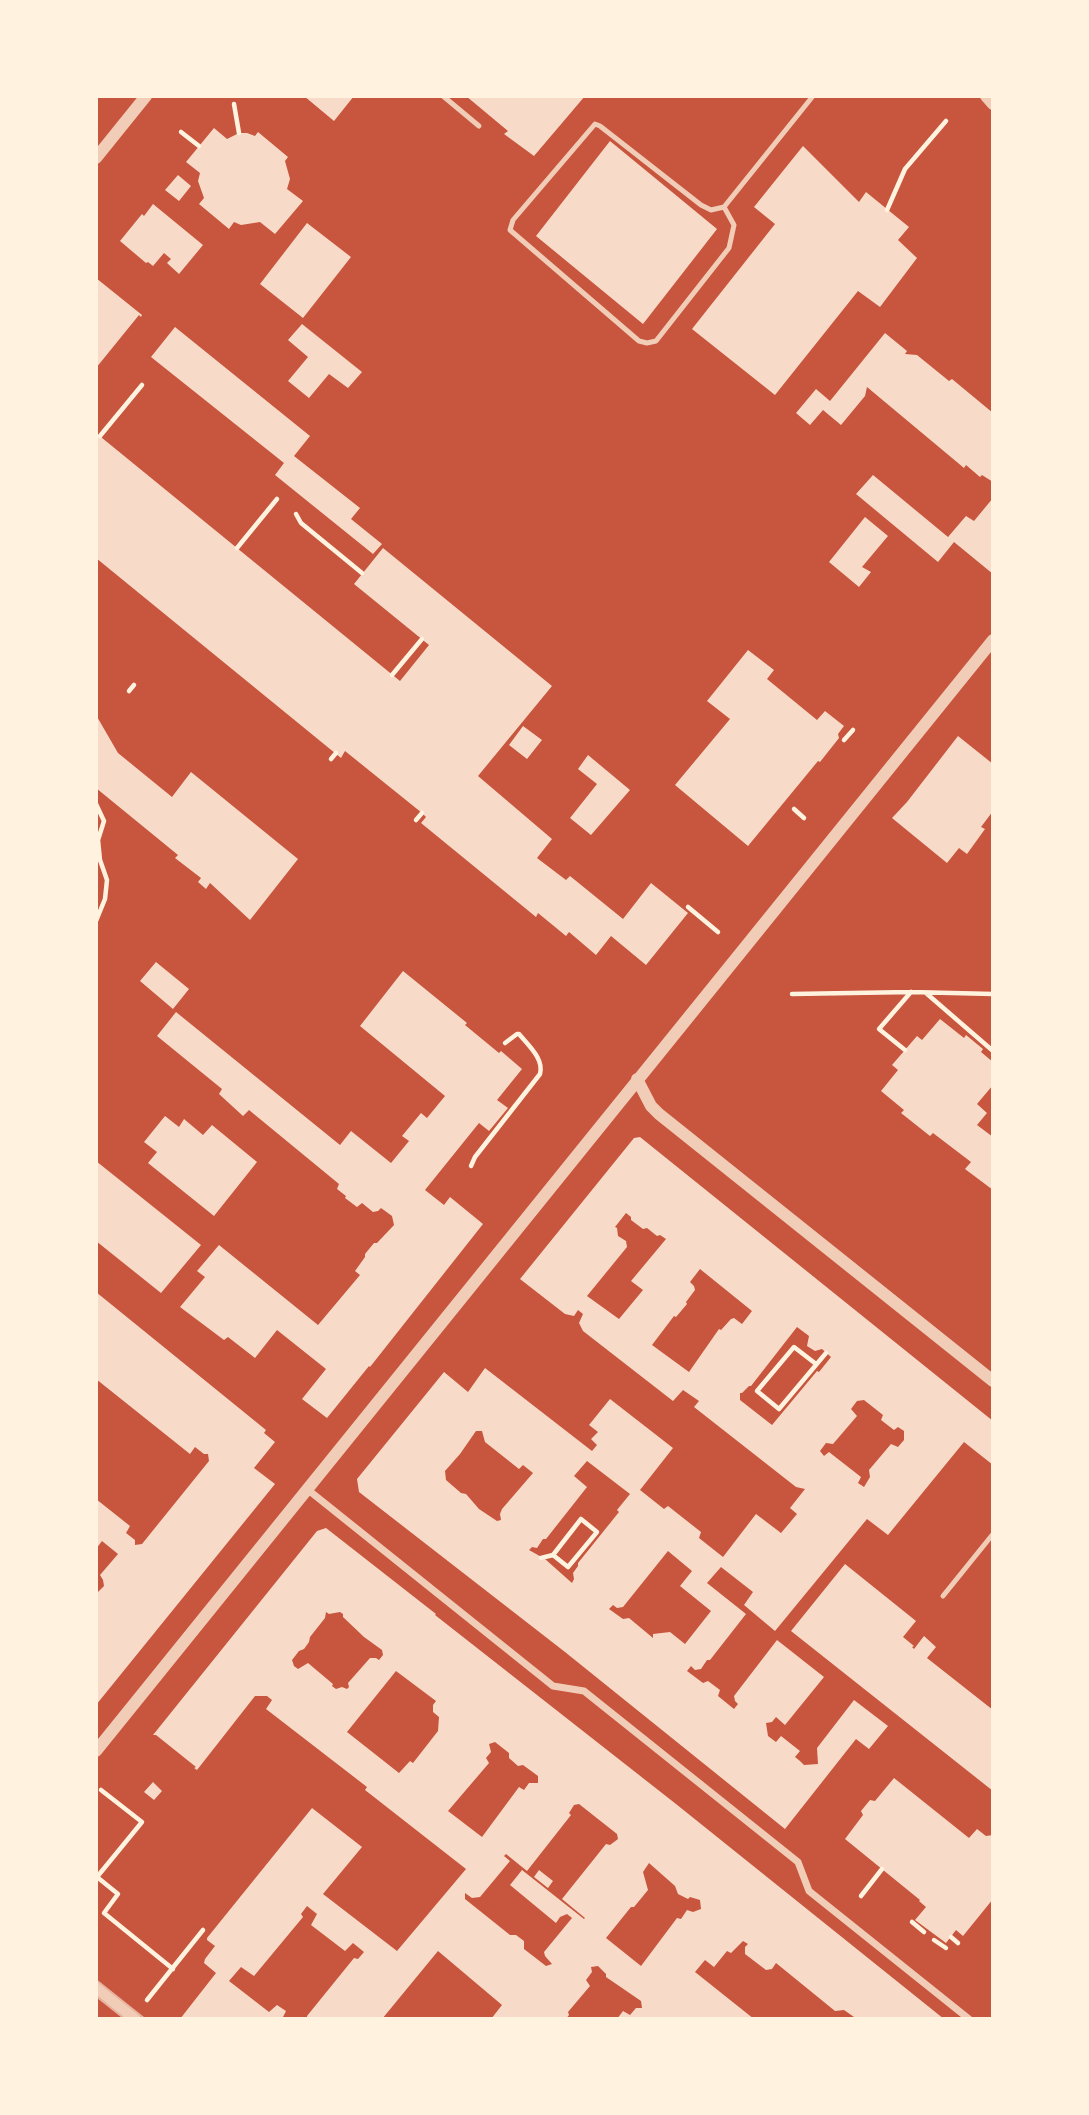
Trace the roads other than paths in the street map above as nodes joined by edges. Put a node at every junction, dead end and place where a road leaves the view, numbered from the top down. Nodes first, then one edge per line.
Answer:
1 (146, 96) edge
2 (443, 96) edge
3 (813, 96) edge
4 (986, 96) edge
5 (993, 104) edge
6 (479, 126) dead end
7 (96, 158) edge
8 (724, 207) junction
9 (993, 640) edge
10 (637, 1079) junction
11 (993, 1381) edge
12 (307, 1489) junction
13 (993, 1534) edge
14 (943, 1596) dead end
15 (96, 1751) edge
16 (96, 1987) edge
17 (135, 2019) edge
18 (969, 2019) edge

1 - 7 street
2 - 6 lane
3 - 8 lane
4 - 5 street
8 - 8 lane
9 - 10 street
10 - 11 street
10 - 12 street
12 - 15 street
12 - 18 street
13 - 14 lane
16 - 17 street

